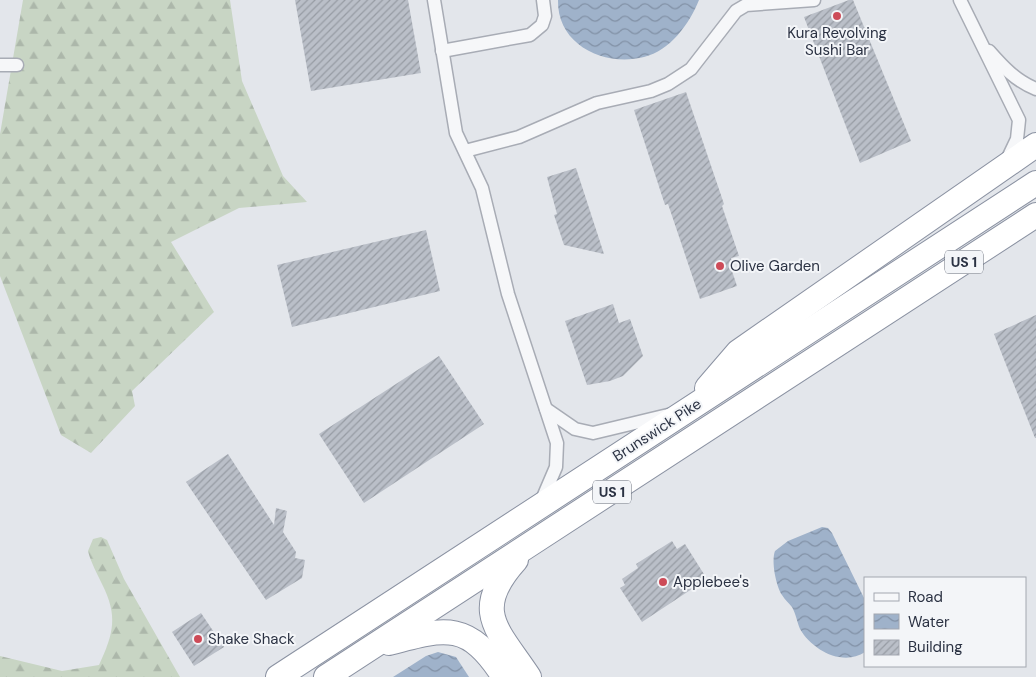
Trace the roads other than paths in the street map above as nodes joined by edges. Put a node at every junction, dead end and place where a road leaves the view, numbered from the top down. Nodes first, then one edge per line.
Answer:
1 (434, 0) edge
2 (543, 0) edge
3 (814, 0) edge
4 (960, 0) edge
5 (981, 42) junction
6 (442, 51) junction
7 (0, 64) edge
8 (17, 65) dead end
9 (1036, 89) edge
10 (1036, 145) edge
11 (465, 151) junction
12 (1003, 167) junction
13 (1036, 183) edge
14 (1034, 217) edge
15 (546, 409) junction
16 (687, 410) junction
17 (537, 508) junction
18 (532, 544) junction
19 (370, 648) junction
20 (278, 677) edge
21 (326, 677) edge
22 (504, 677) edge
23 (529, 677) edge

1 - 6 street
2 - 6 street
3 - 11 street
4 - 5 street
5 - 9 street
5 - 12 street
6 - 11 street
7 - 8 street
10 - 12 highway
11 - 15 street
12 - 16 highway
13 - 16 highway, Brunswick Pike / US 1
14 - 18 highway, Brunswick Pike / US 1
15 - 16 street
15 - 17 street
16 - 17 highway, Brunswick Pike / US 1
17 - 20 highway, Brunswick Pike / US 1
18 - 19 highway, Brunswick Pike / US 1
18 - 23 highway
19 - 21 highway, Brunswick Pike / US 1
19 - 22 highway

